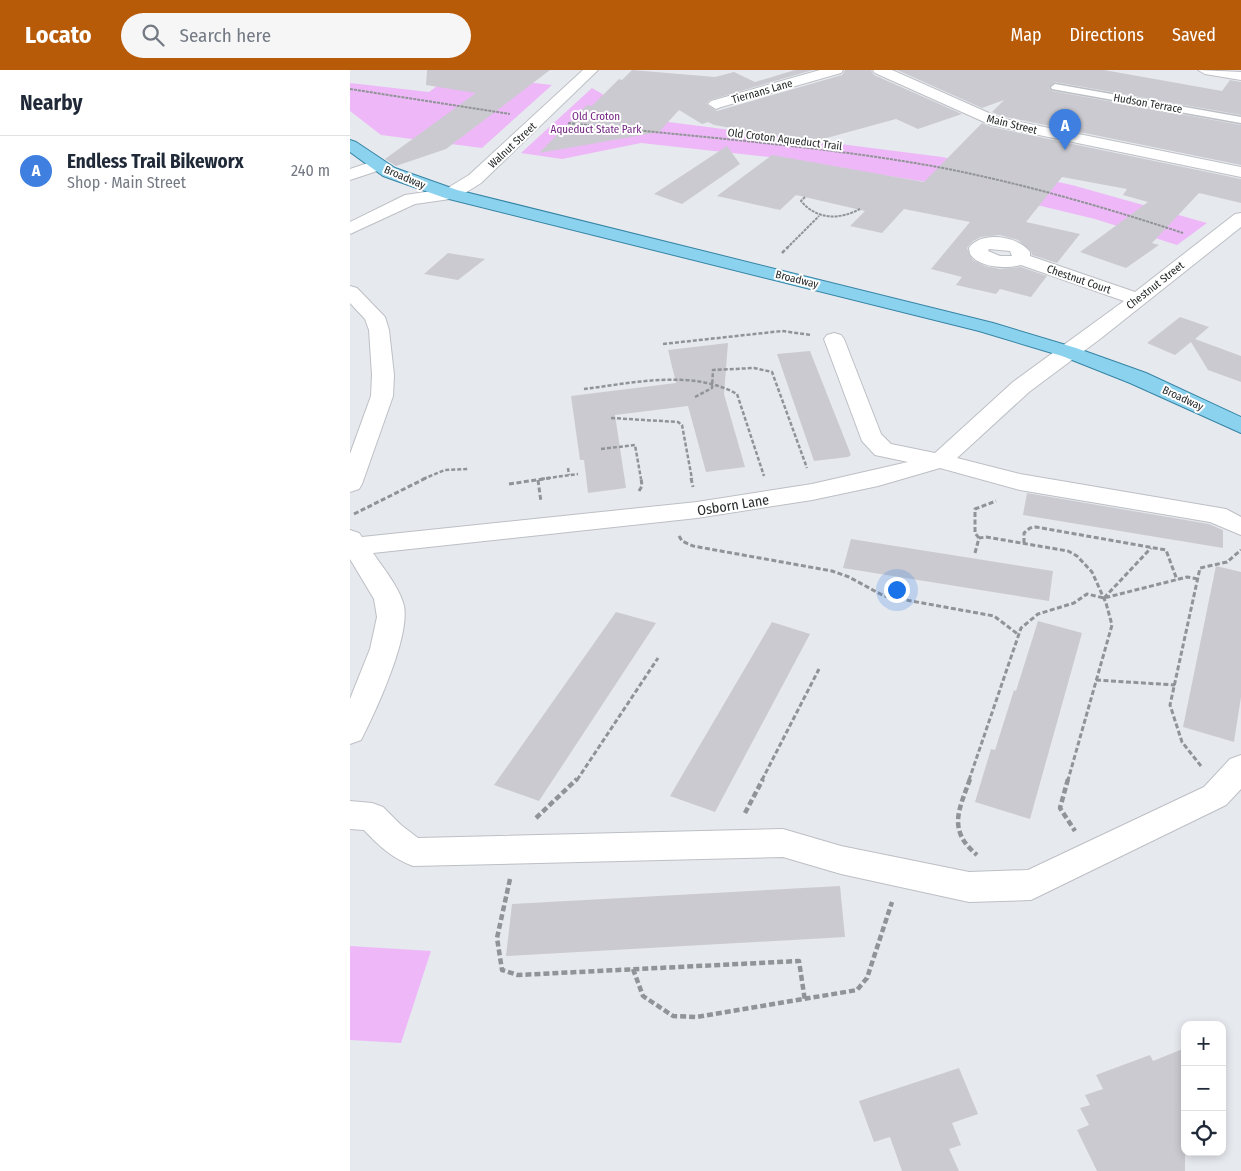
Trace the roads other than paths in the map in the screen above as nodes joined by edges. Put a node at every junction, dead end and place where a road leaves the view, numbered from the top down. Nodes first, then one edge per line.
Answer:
1 (591, 70) edge
2 (836, 70) edge
3 (880, 70) edge
4 (1205, 70) edge
5 (1241, 76) edge
6 (1055, 87) dead end
7 (716, 104) dead end
8 (1241, 120) edge
9 (350, 145) edge
10 (377, 165) junction
11 (1241, 172) edge
12 (350, 174) edge
13 (451, 194) junction
14 (1241, 218) edge
15 (350, 229) edge
16 (1020, 259) dead end
17 (350, 292) edge
18 (1137, 299) junction
19 (834, 339) road end
20 (1069, 352) junction
21 (1239, 422) edge
22 (940, 461) junction
23 (350, 484) edge
24 (1241, 526) edge
25 (352, 542) edge
26 (351, 726) edge
27 (1232, 777) edge
28 (350, 815) edge

1 - 13 street, Walnut Street
2 - 7 street, Tiernans Lane
3 - 11 street, Main Street
4 - 5 street
6 - 8 lane, Hudson Terrace
9 - 10 main road, Broadway
10 - 12 street
10 - 13 main road, Broadway
13 - 15 street
13 - 20 main road, Broadway
14 - 18 street, Chestnut Street
16 - 18 street, Chestnut Court
17 - 23 street
18 - 20 street, Chestnut Street
19 - 22 street
20 - 21 main road, Broadway
20 - 22 street, Osborn Lane
22 - 24 street
22 - 25 street, Osborn Lane
25 - 26 street
27 - 28 street

